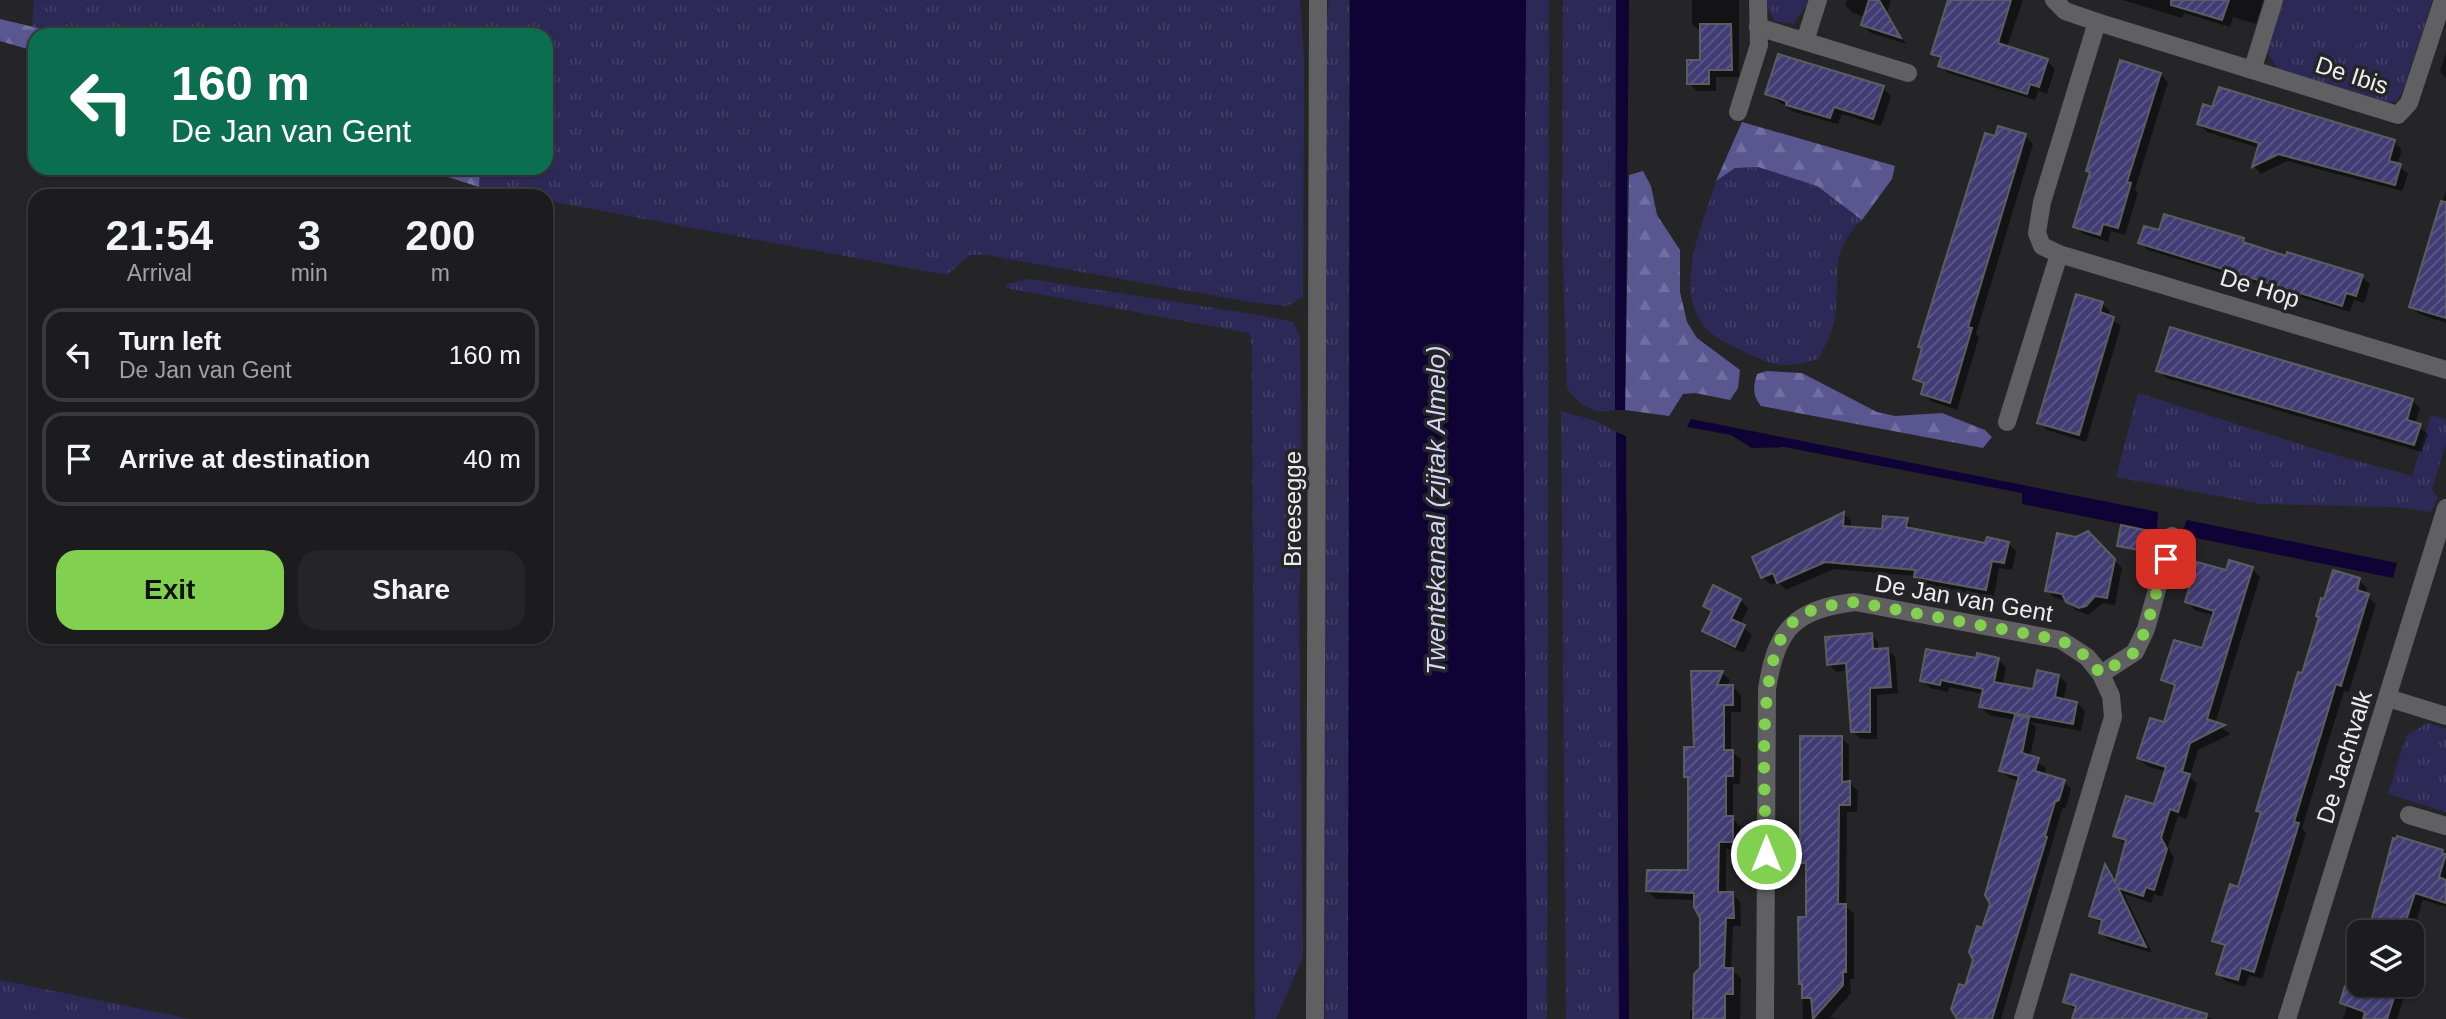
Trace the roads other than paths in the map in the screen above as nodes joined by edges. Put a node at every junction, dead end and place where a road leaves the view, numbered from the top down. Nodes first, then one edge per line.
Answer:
1 (1318, 0) edge
2 (1758, 0) edge
3 (1818, 0) edge
4 (2054, 0) edge
5 (2274, 0) edge
6 (2443, 0) edge
7 (2097, 22) junction
8 (1758, 27) junction
9 (1805, 41) junction
10 (2253, 68) junction
11 (1908, 73) dead end
12 (1738, 112) dead end
13 (2059, 254) junction
14 (2446, 370) edge
15 (2007, 422) dead end
16 (2446, 508) edge
17 (2172, 537) dead end
18 (2101, 674) junction
19 (2388, 698) junction
20 (2446, 716) edge
21 (2409, 815) dead end
22 (2446, 826) edge
23 (1315, 1019) edge
24 (1765, 1019) edge
25 (2023, 1019) edge
26 (2287, 1019) edge

1 - 23 street, Breesegge
2 - 8 street
3 - 9 street
4 - 7 street
5 - 10 street
6 - 10 street, De Ibis
7 - 10 street, De Ibis
7 - 13 street
8 - 9 street
8 - 12 street
9 - 11 street
13 - 14 street, De Hop
13 - 15 street
16 - 19 street, De Jachtvalk
17 - 18 street
18 - 24 street, De Jan van Gent
18 - 25 street, De Jan van Gent
19 - 20 street
19 - 26 street, De Jachtvalk
21 - 22 street

